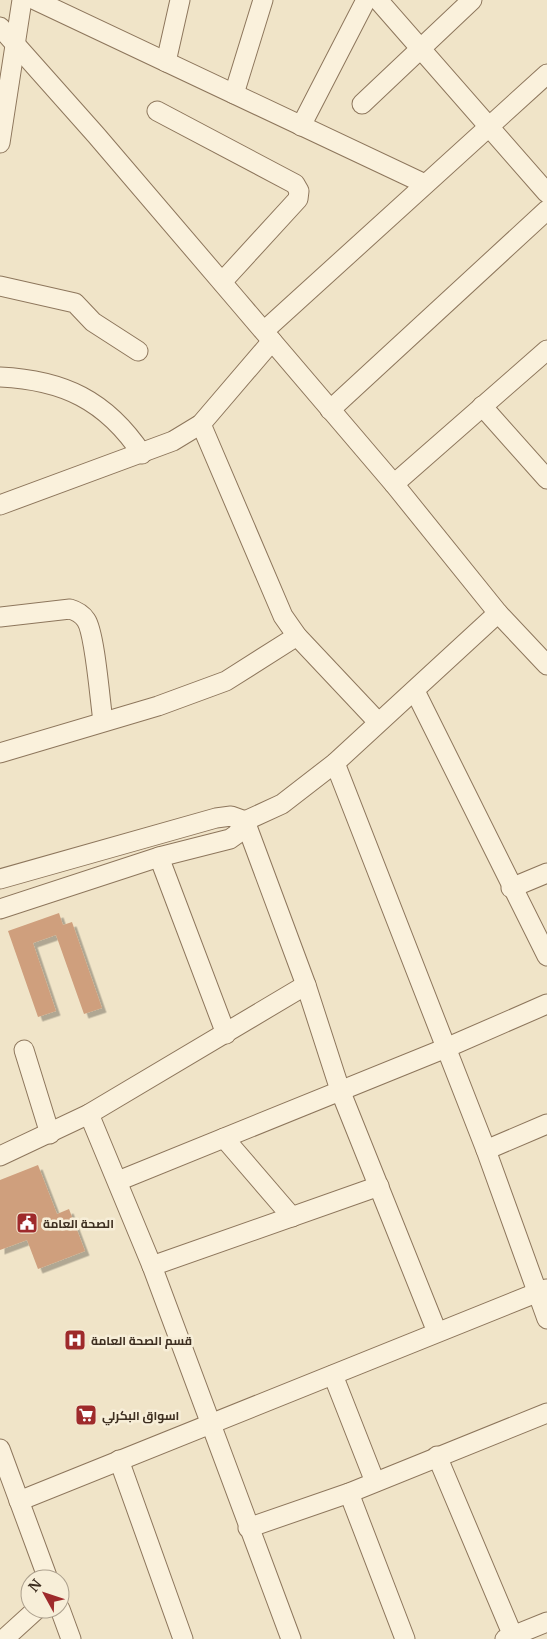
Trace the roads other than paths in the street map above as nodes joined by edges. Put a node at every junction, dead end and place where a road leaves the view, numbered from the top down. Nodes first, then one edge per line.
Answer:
1 (22, 0) edge
2 (35, 0) edge
3 (180, 0) edge
4 (263, 0) edge
5 (366, 0) edge
6 (378, 0) edge
7 (472, 0) edge
8 (0, 27) edge
9 (16, 44) junction
10 (420, 47) junction
11 (166, 62) junction
12 (547, 74) edge
13 (234, 94) junction
14 (362, 104) dead end
15 (157, 111) dead end
16 (301, 126) junction
17 (489, 126) junction
18 (0, 143) edge
19 (425, 184) junction
20 (547, 193) edge
21 (547, 210) edge
22 (222, 282) junction
23 (0, 286) edge
24 (268, 336) junction
25 (138, 350) dead end
26 (547, 350) edge
27 (0, 377) edge
28 (482, 406) junction
29 (330, 410) junction
30 (201, 424) junction
31 (142, 454) junction
32 (547, 479) edge
33 (394, 484) junction
34 (0, 505) edge
35 (498, 613) junction
36 (0, 617) edge
37 (296, 636) junction
38 (547, 665) edge
39 (415, 691) junction
40 (103, 721) junction
41 (378, 722) junction
42 (0, 753) edge
43 (335, 764) junction
44 (245, 821) junction
45 (159, 857) junction
46 (547, 873) edge
47 (0, 879) edge
48 (511, 888) junction
49 (0, 909) edge
50 (547, 956) edge
51 (306, 986) junction
52 (547, 1004) edge
53 (226, 1034) junction
54 (446, 1048) junction
55 (24, 1050) dead end
56 (340, 1090) junction
57 (89, 1114) junction
58 (547, 1124) edge
59 (50, 1134) junction
60 (224, 1138) junction
61 (486, 1150) junction
62 (0, 1156) edge
63 (118, 1181) junction
64 (379, 1186) junction
65 (292, 1217) junction
66 (152, 1266) junction
67 (542, 1291) edge
68 (547, 1319) edge
69 (437, 1332) junction
70 (333, 1375) junction
71 (547, 1413) edge
72 (211, 1424) junction
73 (0, 1449) edge
74 (437, 1456) junction
75 (119, 1460) junction
76 (376, 1482) junction
77 (349, 1493) junction
78 (19, 1501) junction
79 (248, 1528) junction
80 (44, 1569) edge
81 (26, 1619) edge
82 (64, 1619) edge
83 (547, 1622) edge
84 (509, 1637) edge
85 (4, 1639) edge
86 (71, 1639) edge
87 (183, 1639) edge
88 (291, 1639) edge
89 (405, 1639) edge

1 - 9 street
2 - 11 street
3 - 11 street
4 - 13 street
5 - 16 street
6 - 10 street
7 - 10 street
8 - 9 street
9 - 18 street
9 - 22 street
10 - 14 street
10 - 17 street
11 - 13 street
12 - 17 street
13 - 16 street
15 - 22 street
16 - 19 street
17 - 19 street
17 - 20 street
19 - 24 street
21 - 29 street
22 - 24 street
23 - 25 street
24 - 29 street
24 - 30 street
26 - 28 street
27 - 31 street
28 - 32 street
28 - 33 street
29 - 33 street
30 - 31 street
30 - 37 street
31 - 34 street
33 - 35 street
35 - 38 street
35 - 39 street
36 - 40 street
37 - 40 street
37 - 41 street
39 - 41 street
39 - 48 street
40 - 42 street
41 - 43 street
43 - 44 street
43 - 54 street
44 - 45 street
44 - 47 street
44 - 51 street
45 - 49 street
45 - 53 street
46 - 48 street
48 - 50 street
51 - 53 street
51 - 56 street
52 - 54 street
53 - 57 street
54 - 56 street
54 - 61 street
55 - 59 street
56 - 60 street
56 - 64 street
57 - 59 street
57 - 63 street
58 - 61 street
59 - 62 street
60 - 63 street
60 - 65 street
61 - 67 street
63 - 66 street
64 - 65 street
64 - 69 street
65 - 66 street
66 - 72 street
67 - 68 street
67 - 69 street
69 - 70 street
70 - 72 street
70 - 76 street
71 - 74 street
72 - 75 street
72 - 79 street
73 - 78 street
74 - 76 street
74 - 84 street
75 - 78 street
75 - 87 street
76 - 77 street
77 - 79 street
77 - 89 street
78 - 80 street
79 - 88 street
81 - 85 street
82 - 86 street
83 - 84 street

